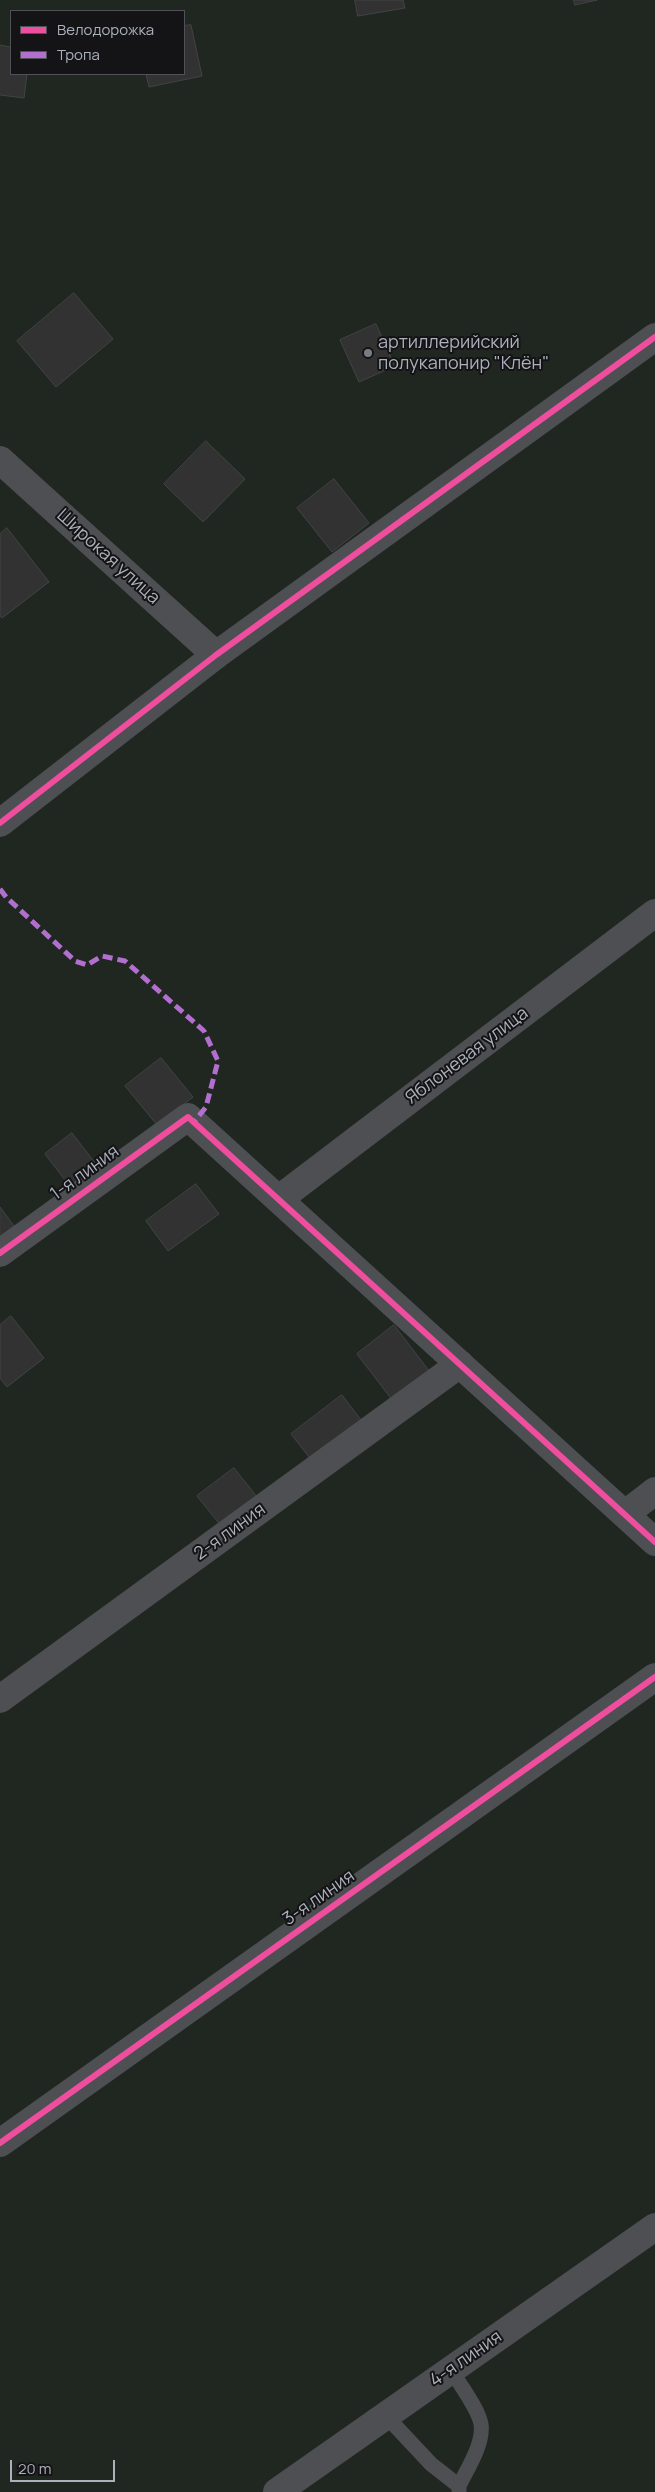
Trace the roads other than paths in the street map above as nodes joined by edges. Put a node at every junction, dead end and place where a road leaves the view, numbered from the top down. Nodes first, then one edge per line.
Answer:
1 (655, 337) edge
2 (0, 460) edge
3 (216, 655) junction
4 (0, 823) edge
5 (655, 913) edge
6 (279, 1199) junction
7 (0, 1253) edge
8 (460, 1364) junction
9 (655, 1491) edge
10 (625, 1514) junction
11 (655, 1542) edge
12 (655, 1677) edge
13 (0, 1699) edge
14 (0, 2144) edge
15 (655, 2227) edge
16 (450, 2370) junction
17 (386, 2416) junction
18 (459, 2489) edge
19 (277, 2492) edge

1 - 3 street
2 - 3 street, Широкая улица
3 - 4 street
5 - 6 street, Яблоневая улица
6 - 7 street, 1-я линия
6 - 8 street
8 - 10 street
8 - 13 street, 2-я линия
9 - 10 street
10 - 11 street
12 - 14 street, 3-я линия
15 - 16 street, 4-я линия
16 - 17 street, 4-я линия
16 - 18 lane
17 - 18 lane
17 - 19 street, 4-я линия

